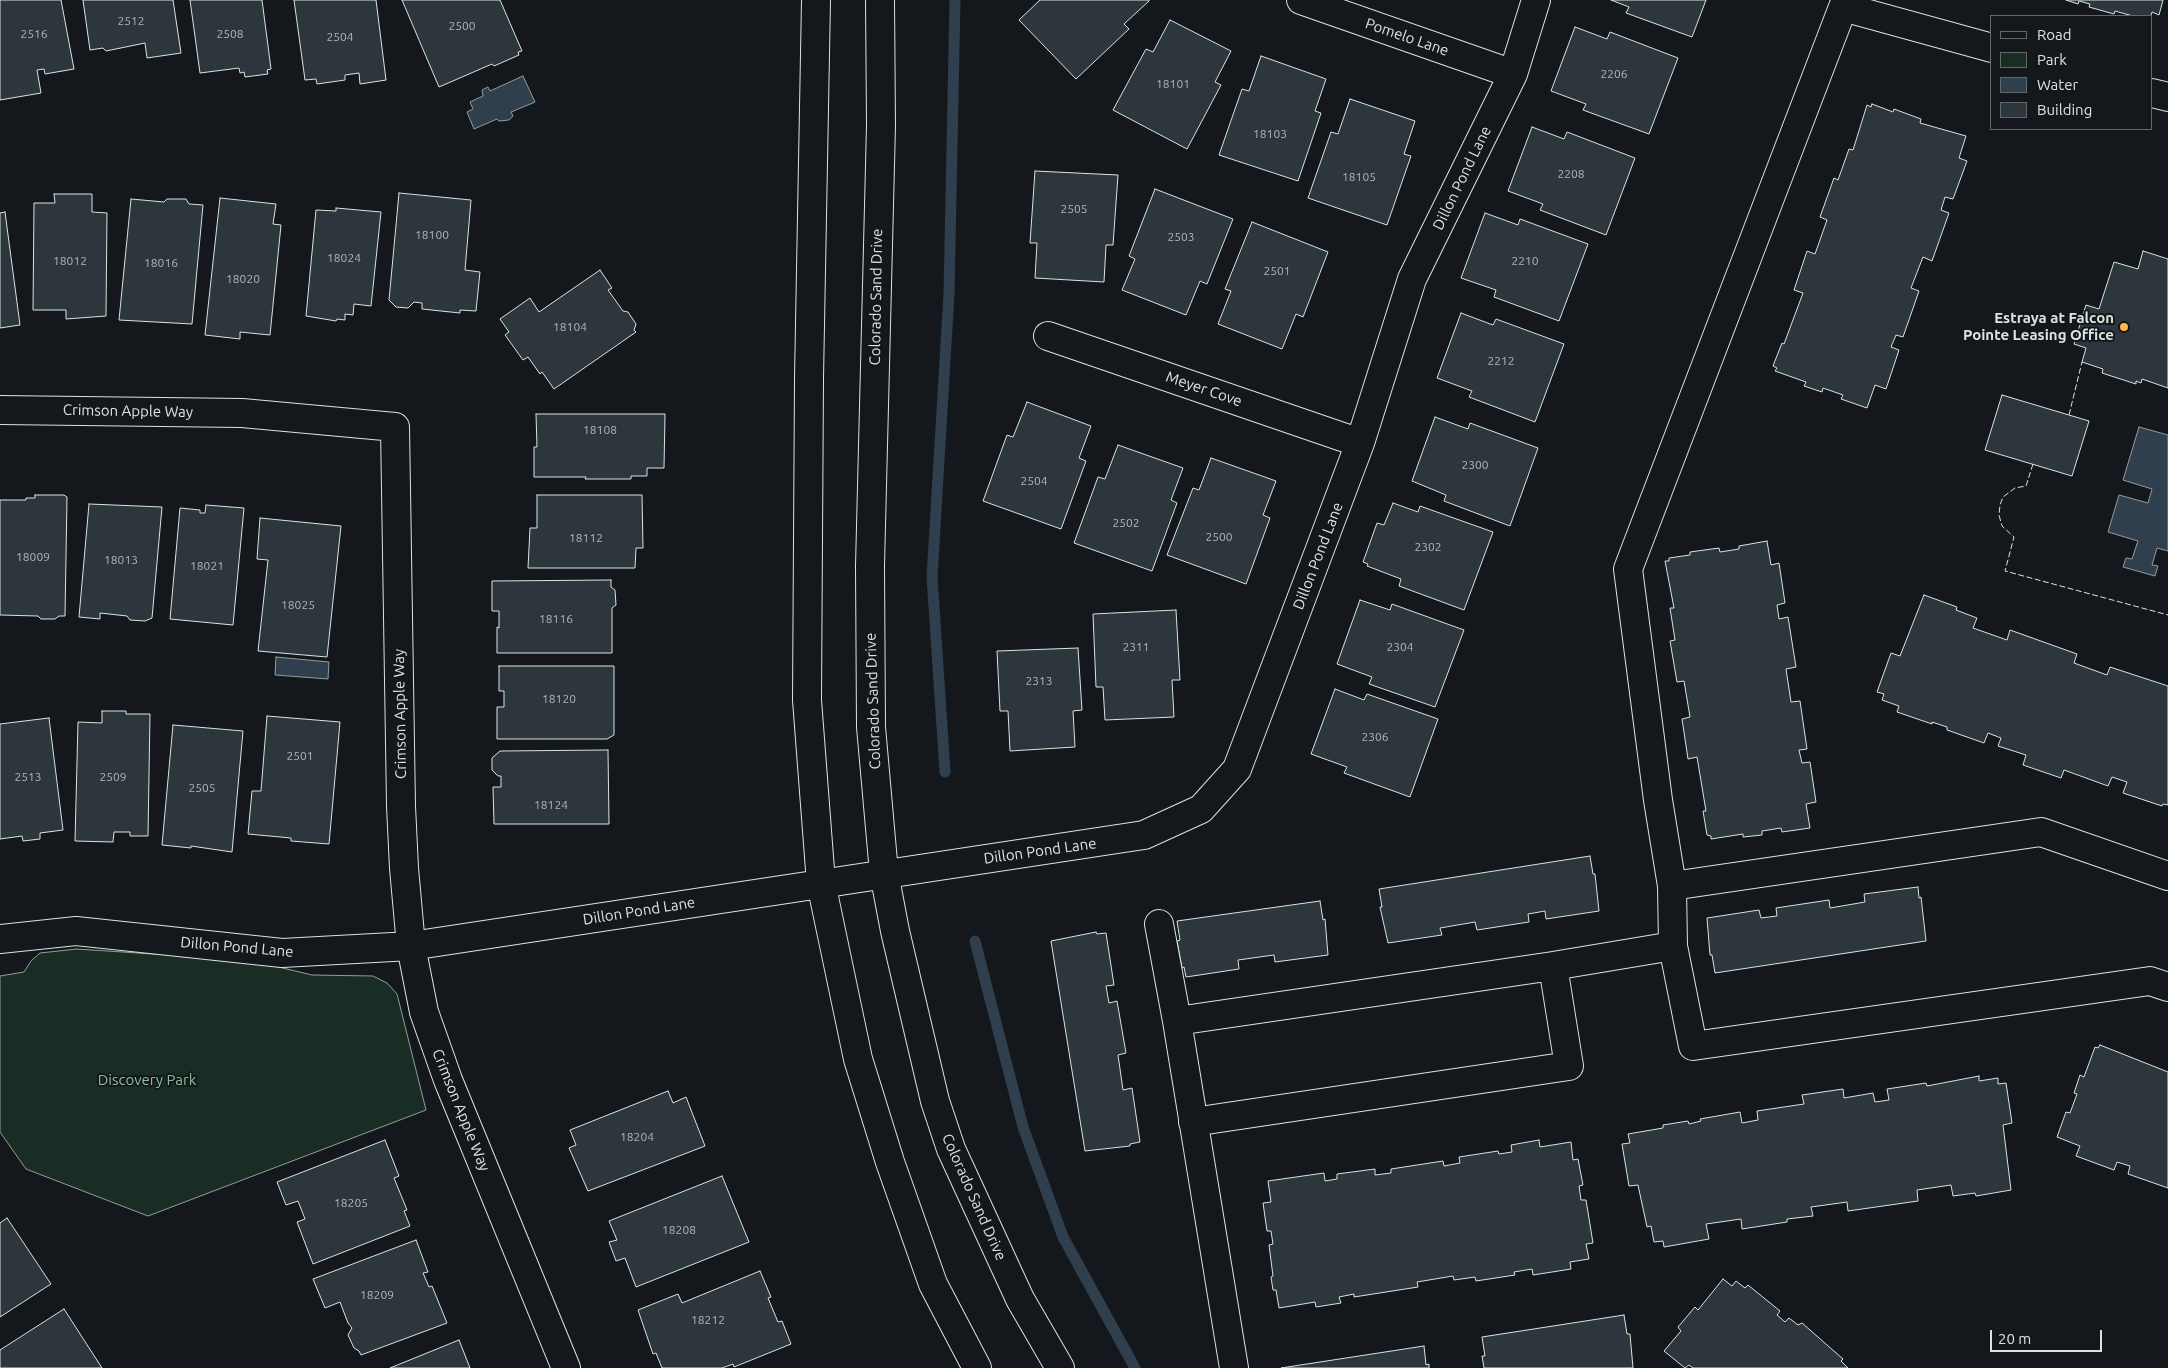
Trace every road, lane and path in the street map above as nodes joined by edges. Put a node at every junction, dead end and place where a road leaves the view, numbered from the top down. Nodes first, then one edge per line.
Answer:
1 (816, 0) edge
2 (880, 0) edge
3 (1301, 0) edge
4 (1536, 0) edge
5 (1990, 47) edge
6 (1514, 74) junction
7 (2153, 92) edge
8 (2168, 97) edge
9 (1048, 336) dead end
10 (0, 410) edge
11 (1360, 443) junction
12 (884, 873) junction
13 (2168, 876) edge
14 (821, 883) junction
15 (1672, 886) junction
16 (1159, 924) dead end
17 (0, 939) edge
18 (411, 946) junction
19 (1673, 946) junction
20 (1553, 966) junction
21 (2168, 987) edge
22 (1177, 1021) junction
23 (1193, 1122) junction
24 (566, 1368) edge
25 (977, 1368) edge
26 (1060, 1368) edge
27 (1234, 1368) edge

1 - 14 street
2 - 12 street, Colorado Sand Drive
3 - 6 street, Pomelo Lane
4 - 6 street, Dillon Pond Lane
5 - 15 street
6 - 11 street, Dillon Pond Lane
7 - 8 street
9 - 11 street, Meyer Cove
10 - 18 street, Crimson Apple Way
11 - 12 street, Dillon Pond Lane
12 - 14 street, Dillon Pond Lane
12 - 26 street, Colorado Sand Drive
13 - 15 street
14 - 18 street, Dillon Pond Lane
14 - 25 street
15 - 19 street
16 - 22 street
17 - 18 street, Dillon Pond Lane
18 - 24 street, Crimson Apple Way
19 - 20 street
19 - 21 street
20 - 22 street
20 - 23 street
22 - 23 street
23 - 27 street

